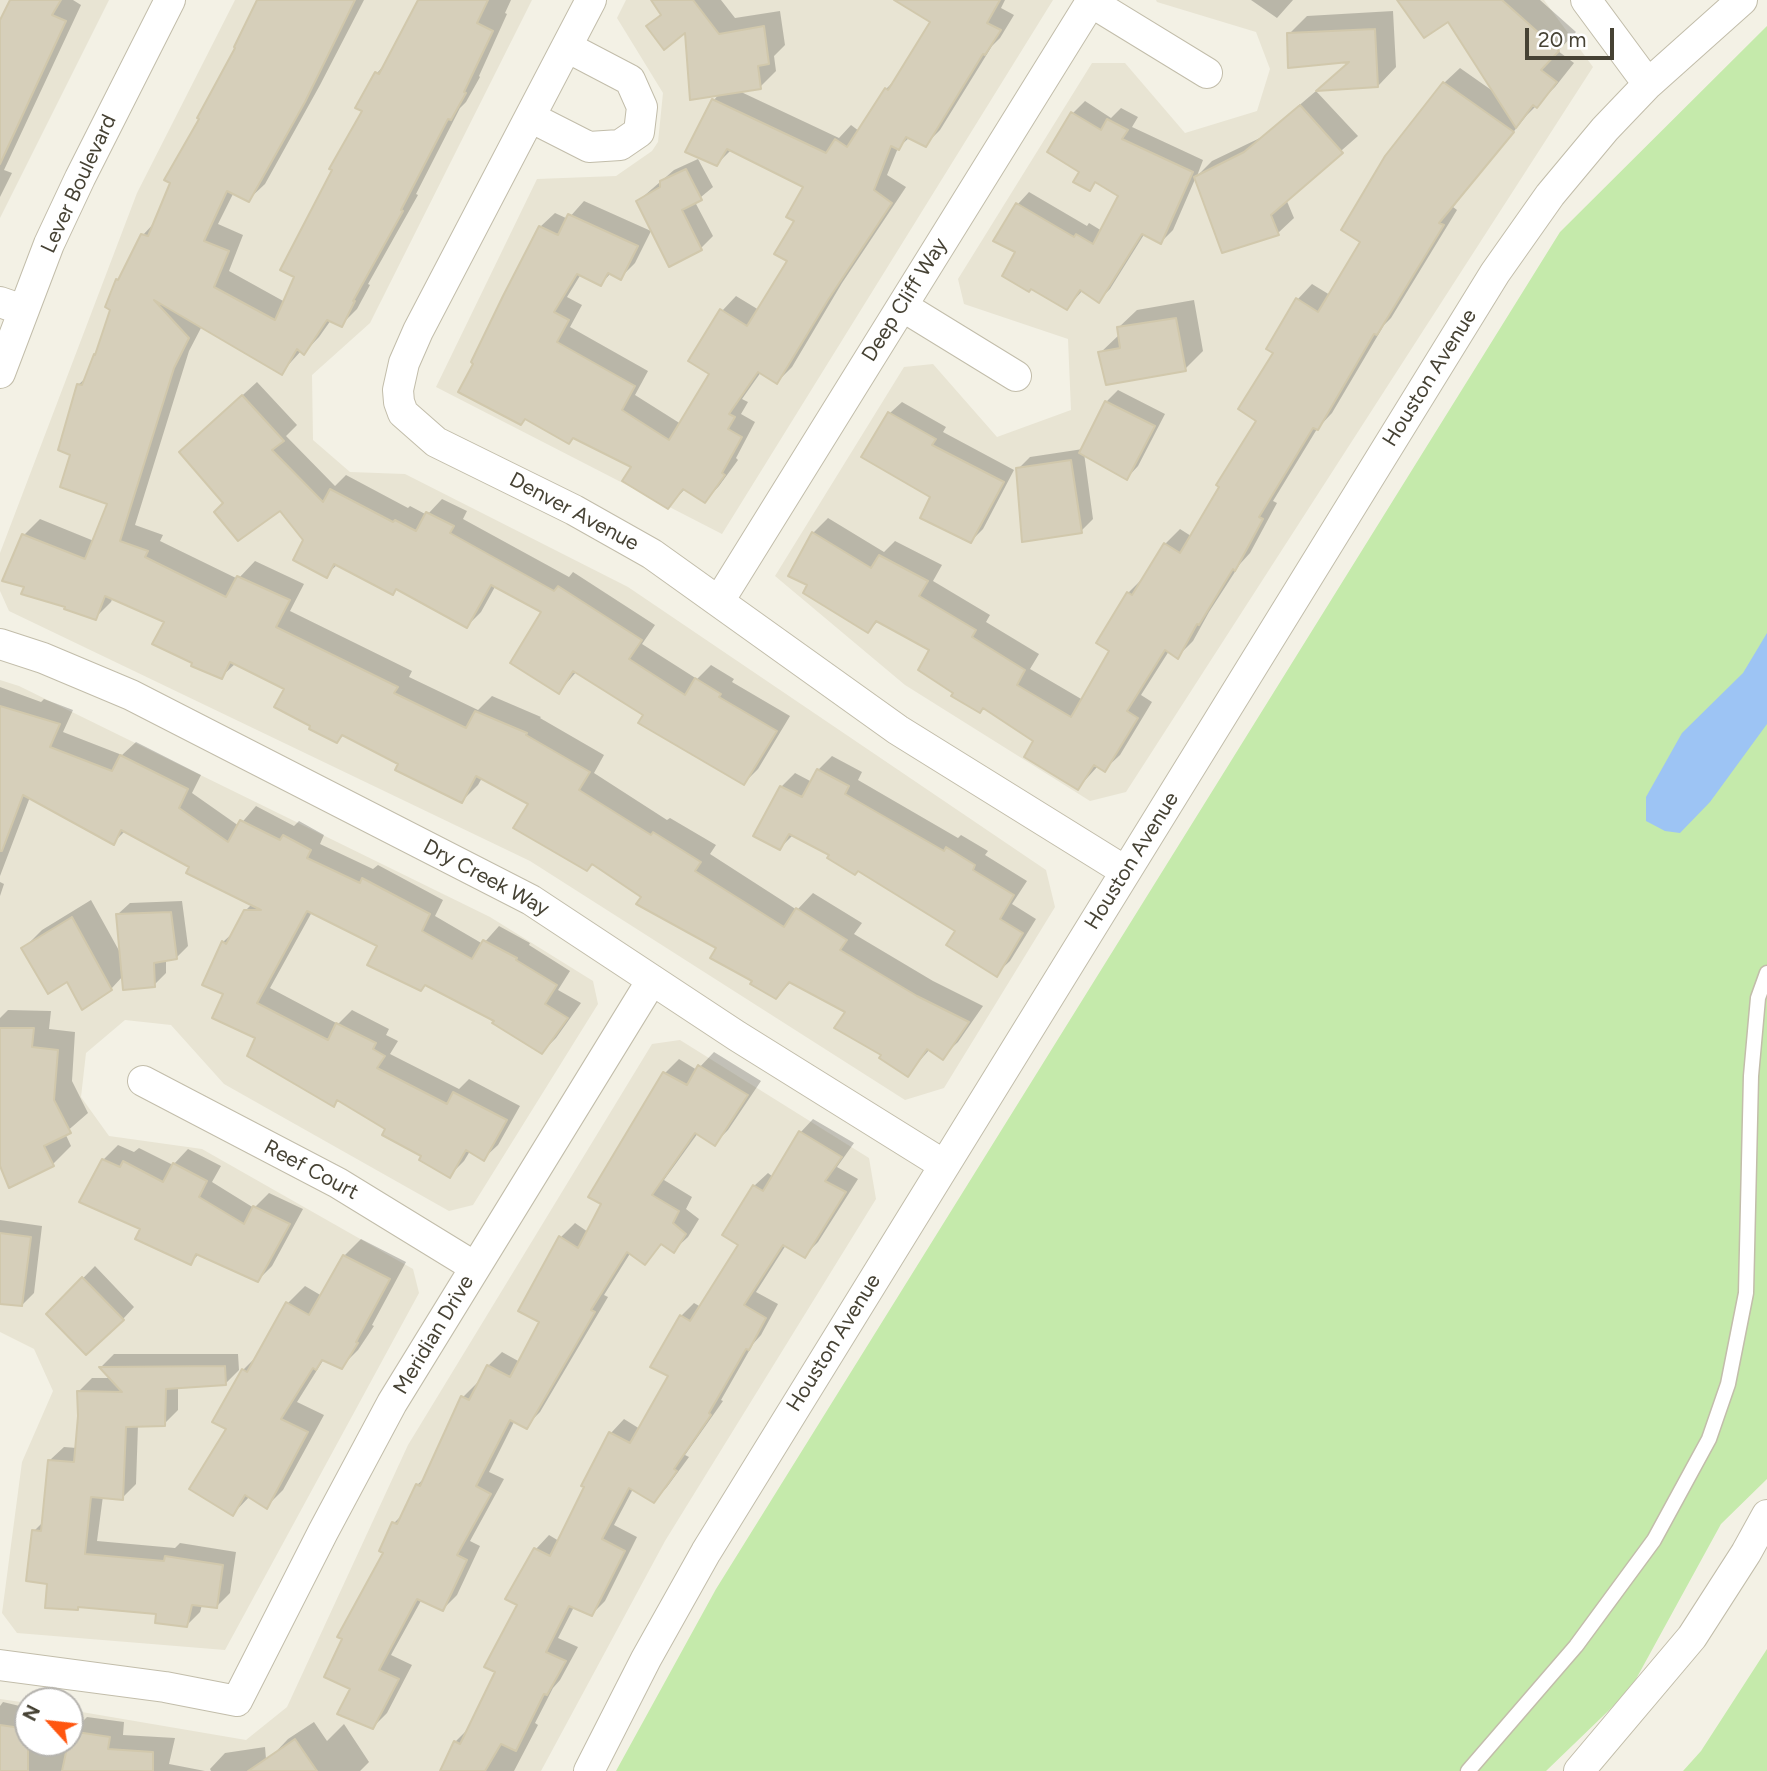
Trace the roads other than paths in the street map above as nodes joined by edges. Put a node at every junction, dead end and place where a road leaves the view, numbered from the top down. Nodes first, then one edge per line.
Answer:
1 (170, 0) edge
2 (592, 0) edge
3 (1586, 0) edge
4 (1742, 0) edge
5 (1092, 1) edge
6 (567, 47) junction
7 (1207, 73) dead end
8 (1648, 84) junction
9 (530, 117) junction
10 (12, 306) edge
11 (902, 306) junction
12 (0, 373) edge
13 (1016, 376) dead end
14 (719, 601) junction
15 (0, 644) edge
16 (1125, 871) junction
17 (1767, 973) edge
18 (652, 980) junction
19 (143, 1081) dead end
20 (944, 1165) junction
21 (475, 1267) junction
22 (1767, 1515) edge
23 (0, 1665) edge
24 (589, 1771) edge
25 (1468, 1771) edge
26 (1579, 1771) edge

1 - 10 street, Lever Boulevard
2 - 6 street, Denver Avenue
3 - 8 street
4 - 8 street, Houston Avenue
5 - 7 street
5 - 11 street, Deep Cliff Way
6 - 9 street, Denver Avenue
6 - 9 street
8 - 16 street, Houston Avenue
9 - 14 street, Denver Avenue
10 - 12 street, Lever Boulevard
11 - 13 street
11 - 14 street, Deep Cliff Way
14 - 16 street, Denver Avenue
15 - 18 street, Dry Creek Way
16 - 20 street, Houston Avenue
17 - 25 lane
18 - 20 street, Dry Creek Way
18 - 21 street, Meridian Drive
19 - 21 street, Reef Court
20 - 24 street, Houston Avenue
21 - 23 street, Meridian Drive
22 - 26 street

